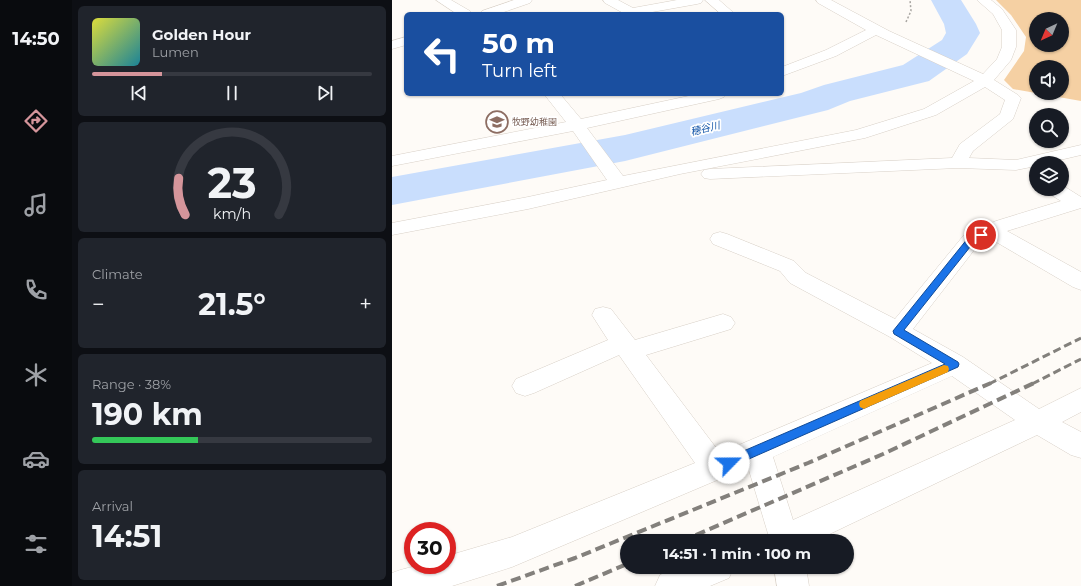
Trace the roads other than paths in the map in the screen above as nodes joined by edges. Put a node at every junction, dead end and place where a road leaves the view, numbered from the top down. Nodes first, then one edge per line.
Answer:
1 (442, 0) edge
2 (609, 0) edge
3 (697, 0) edge
4 (711, 0) edge
5 (822, 0) edge
6 (983, 0) edge
7 (524, 4) edge
8 (463, 12) edge
9 (494, 12) edge
10 (631, 12) edge
11 (638, 12) edge
12 (726, 12) edge
13 (880, 32) junction
14 (404, 42) edge
15 (392, 45) edge
16 (784, 71) edge
17 (985, 81) junction
18 (554, 96) edge
19 (710, 96) edge
20 (578, 126) junction
21 (1081, 150) edge
22 (392, 161) edge
23 (958, 163) junction
24 (1016, 165) junction
25 (1029, 173) edge
26 (617, 180) junction
27 (1066, 196) edge
28 (1079, 204) edge
29 (392, 229) edge
30 (991, 230) junction
31 (720, 239) dead end
32 (1081, 282) edge
33 (603, 315) dead end
34 (723, 322) dead end
35 (898, 331) junction
36 (627, 347) junction
37 (954, 364) junction
38 (525, 386) dead end
39 (1081, 398) edge
40 (1038, 422) junction
41 (1081, 446) edge
42 (757, 451) junction
43 (715, 469) junction
44 (781, 534) edge
45 (811, 534) edge
46 (701, 574) edge
47 (791, 574) edge
48 (400, 586) edge
49 (671, 586) edge
50 (793, 586) edge

1 - 8 street
2 - 10 street
3 - 11 street
4 - 12 street
5 - 13 street
6 - 17 street
7 - 9 street
13 - 16 street
13 - 17 street
14 - 15 street
17 - 23 street
17 - 26 street
18 - 20 street
19 - 20 street
20 - 22 street
20 - 26 street
21 - 24 street
23 - 24 street
23 - 26 street
24 - 25 street
26 - 29 street
27 - 28 street
28 - 30 street
30 - 32 street
30 - 35 street
31 - 35 street
33 - 36 street
34 - 36 street
35 - 37 street
36 - 38 street
36 - 43 street
37 - 40 street
37 - 42 street
39 - 40 street
40 - 41 street
40 - 45 street
42 - 43 street
42 - 44 street
43 - 48 street
46 - 49 street
47 - 50 street

